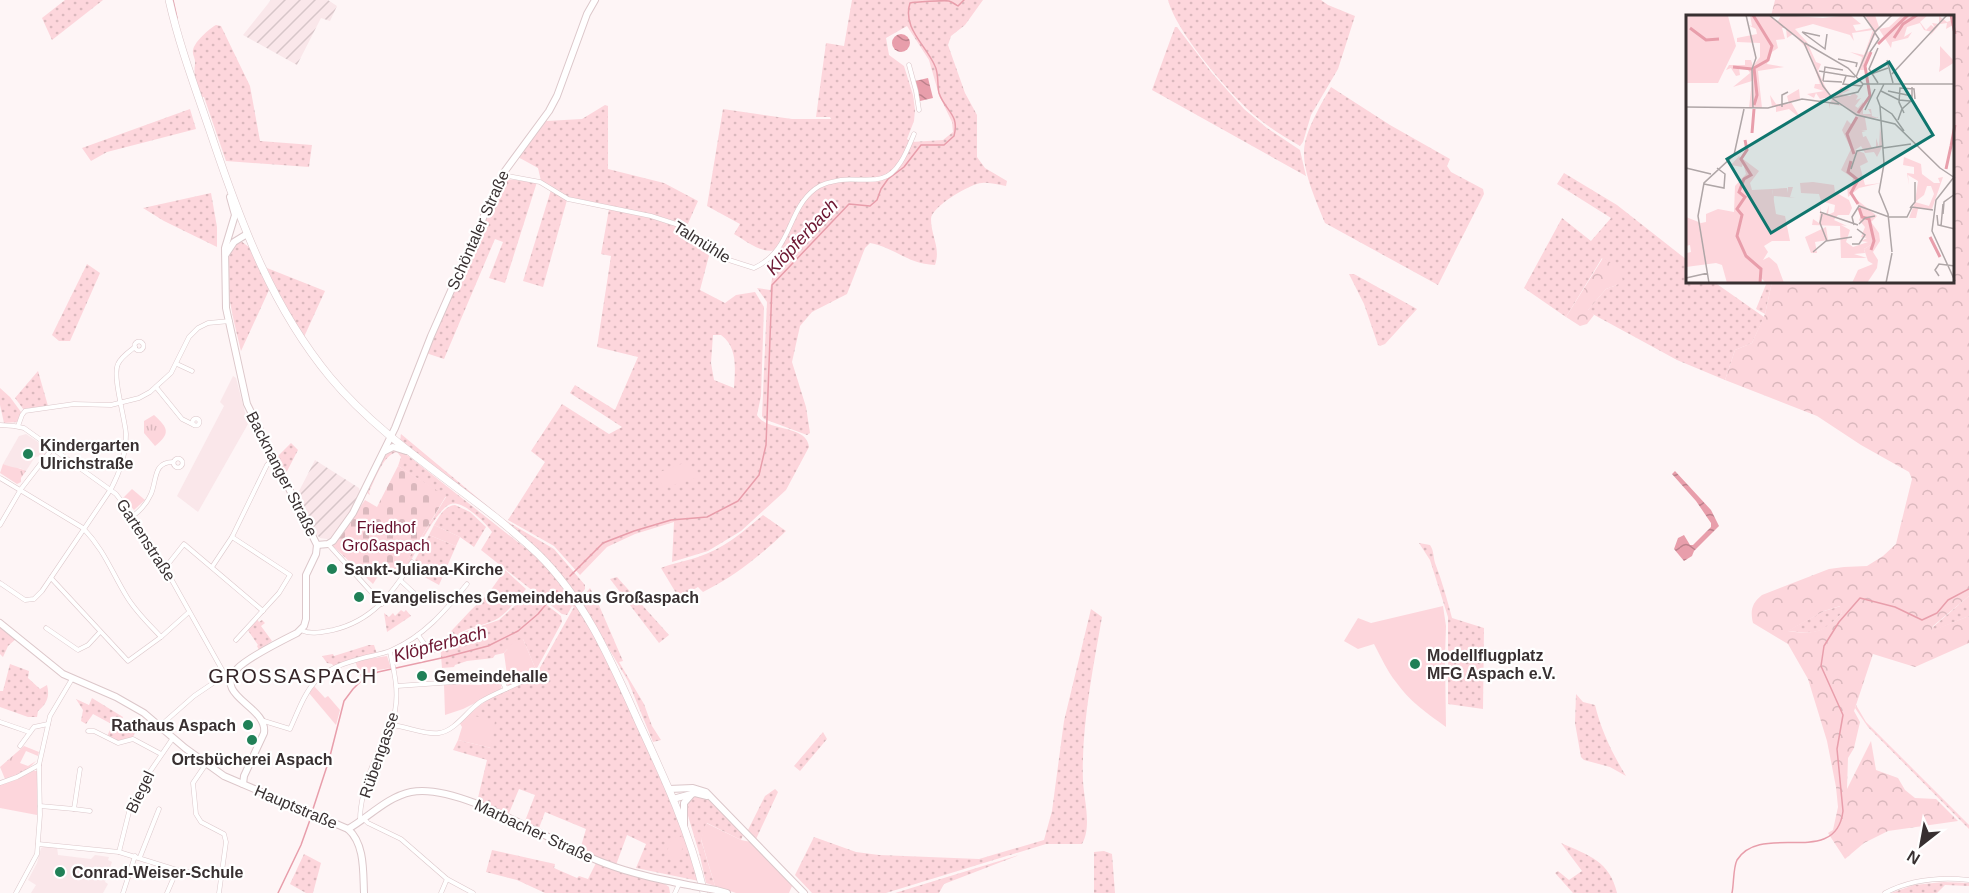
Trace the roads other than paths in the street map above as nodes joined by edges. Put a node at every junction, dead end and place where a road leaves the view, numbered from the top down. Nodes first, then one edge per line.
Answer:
1 (169, 0) edge
2 (596, 0) edge
3 (909, 65) dead end
4 (919, 110) dead end
5 (914, 134) dead end
6 (502, 174) junction
7 (224, 175) junction
8 (247, 232) junction
9 (229, 236) junction
10 (239, 239) junction
11 (254, 249) junction
12 (225, 257) junction
13 (230, 321) junction
14 (135, 347) dead end
15 (177, 364) junction
16 (192, 371) dead end
17 (156, 387) junction
18 (122, 403) junction
19 (194, 425) dead end
20 (0, 426) edge
21 (18, 426) junction
22 (391, 438) junction
23 (52, 449) junction
24 (408, 452) junction
25 (382, 454) junction
26 (274, 459) junction
27 (173, 462) dead end
28 (0, 478) edge
29 (21, 489) junction
30 (111, 489) junction
31 (133, 516) junction
32 (0, 525) edge
33 (83, 528) junction
34 (232, 537) junction
35 (328, 544) junction
36 (317, 545) junction
37 (412, 562) dead end
38 (212, 567) junction
39 (165, 568) junction
40 (51, 578) junction
41 (401, 581) junction
42 (0, 584) edge
43 (467, 584) dead end
44 (414, 593) dead end
45 (382, 604) junction
46 (263, 611) junction
47 (189, 612) junction
48 (0, 623) edge
49 (46, 628) dead end
50 (300, 630) junction
51 (100, 632) junction
52 (418, 635) junction
53 (161, 637) junction
54 (236, 640) dead end
55 (442, 647) dead end
56 (390, 652) junction
57 (536, 672) dead end
58 (228, 677) junction
59 (72, 679) junction
60 (397, 686) junction
61 (506, 689) junction
62 (264, 721) junction
63 (0, 722) edge
64 (48, 724) junction
65 (392, 725) junction
66 (160, 726) junction
67 (88, 731) dead end
68 (29, 732) junction
69 (173, 738) junction
70 (20, 746) dead end
71 (161, 754) junction
72 (206, 764) junction
73 (39, 765) junction
74 (80, 769) dead end
75 (0, 783) edge
76 (243, 784) junction
77 (669, 789) junction
78 (695, 793) junction
79 (673, 798) junction
80 (713, 799) junction
81 (40, 806) junction
82 (74, 809) junction
83 (159, 809) dead end
84 (90, 811) dead end
85 (362, 821) junction
86 (684, 824) junction
87 (348, 829) junction
88 (38, 844) junction
89 (119, 852) junction
90 (138, 856) junction
91 (177, 870) junction
92 (221, 878) junction
93 (447, 879) junction
94 (1969, 880) edge
95 (680, 883) junction
96 (15, 893) edge
97 (123, 893) edge
98 (167, 893) edge
99 (219, 893) edge
100 (364, 893) edge
101 (441, 893) edge
102 (473, 893) edge
103 (675, 893) edge
104 (704, 893) edge
105 (727, 893) edge
106 (804, 893) edge
107 (1885, 893) edge

1 - 7 main road
2 - 6 street, Schöntaler Straße
3 - 4 street
5 - 6 street, Talmühle
6 - 22 street, Schöntaler Straße
7 - 8 main road
7 - 9 street, Backnanger Straße
8 - 9 street
8 - 10 street
8 - 11 main road
9 - 12 street, Backnanger Straße
10 - 11 street
10 - 12 street
11 - 22 main road
12 - 13 street, Backnanger Straße
13 - 15 street
13 - 26 street, Backnanger Straße
14 - 18 street
15 - 16 street
15 - 17 street
17 - 18 street
17 - 19 street
18 - 21 street
18 - 30 street
20 - 21 street
21 - 23 street, Gartenstraße
22 - 24 main road
22 - 25 street
23 - 29 street
23 - 30 street, Gartenstraße
24 - 25 street
24 - 77 main road
25 - 35 street
26 - 34 street
26 - 36 street, Backnanger Straße
27 - 31 street
28 - 29 street
29 - 32 street
29 - 33 street
30 - 31 street, Gartenstraße
30 - 33 street
31 - 39 street, Gartenstraße
33 - 40 street
33 - 53 street
34 - 38 street
34 - 46 street
35 - 36 street
35 - 45 street
36 - 50 street, Backnanger Straße
37 - 41 street
38 - 39 street
38 - 46 street
39 - 47 street, Gartenstraße
40 - 42 street
40 - 51 street
41 - 44 street
41 - 45 street
43 - 52 street
45 - 50 street
46 - 54 street
47 - 53 street
47 - 58 street, Gartenstraße
48 - 59 street, Hauptstraße
49 - 51 street
50 - 58 street
51 - 53 street
52 - 55 street
52 - 56 street
56 - 60 street, Rübengasse
56 - 62 street
57 - 61 street
58 - 62 street
58 - 66 street
59 - 64 street
59 - 66 street, Hauptstraße
60 - 61 street
60 - 65 street, Rübengasse
61 - 65 street
62 - 76 street
63 - 68 street
64 - 68 street
64 - 73 street
65 - 85 street, Rübengasse
66 - 69 street, Hauptstraße
67 - 71 street
68 - 70 street
69 - 71 street, Biegel
69 - 72 street, Hauptstraße
71 - 89 street, Biegel
72 - 76 street, Hauptstraße
72 - 92 street
73 - 75 street
73 - 81 street
74 - 82 street
76 - 87 street, Hauptstraße
77 - 79 main road
77 - 80 street
78 - 79 street
78 - 80 street
78 - 86 street
79 - 86 main road
80 - 106 street
81 - 82 street
81 - 88 street
82 - 84 street
83 - 90 street
85 - 87 street, Marbacher Straße
85 - 93 street
85 - 95 street, Marbacher Straße
86 - 104 main road
87 - 100 street
88 - 89 street
88 - 96 street
89 - 90 street
90 - 91 street
90 - 97 street
91 - 92 street
91 - 98 street
92 - 99 street
93 - 101 street
93 - 102 street
94 - 107 street
95 - 103 street
95 - 105 street, Marbacher Straße, bridge

